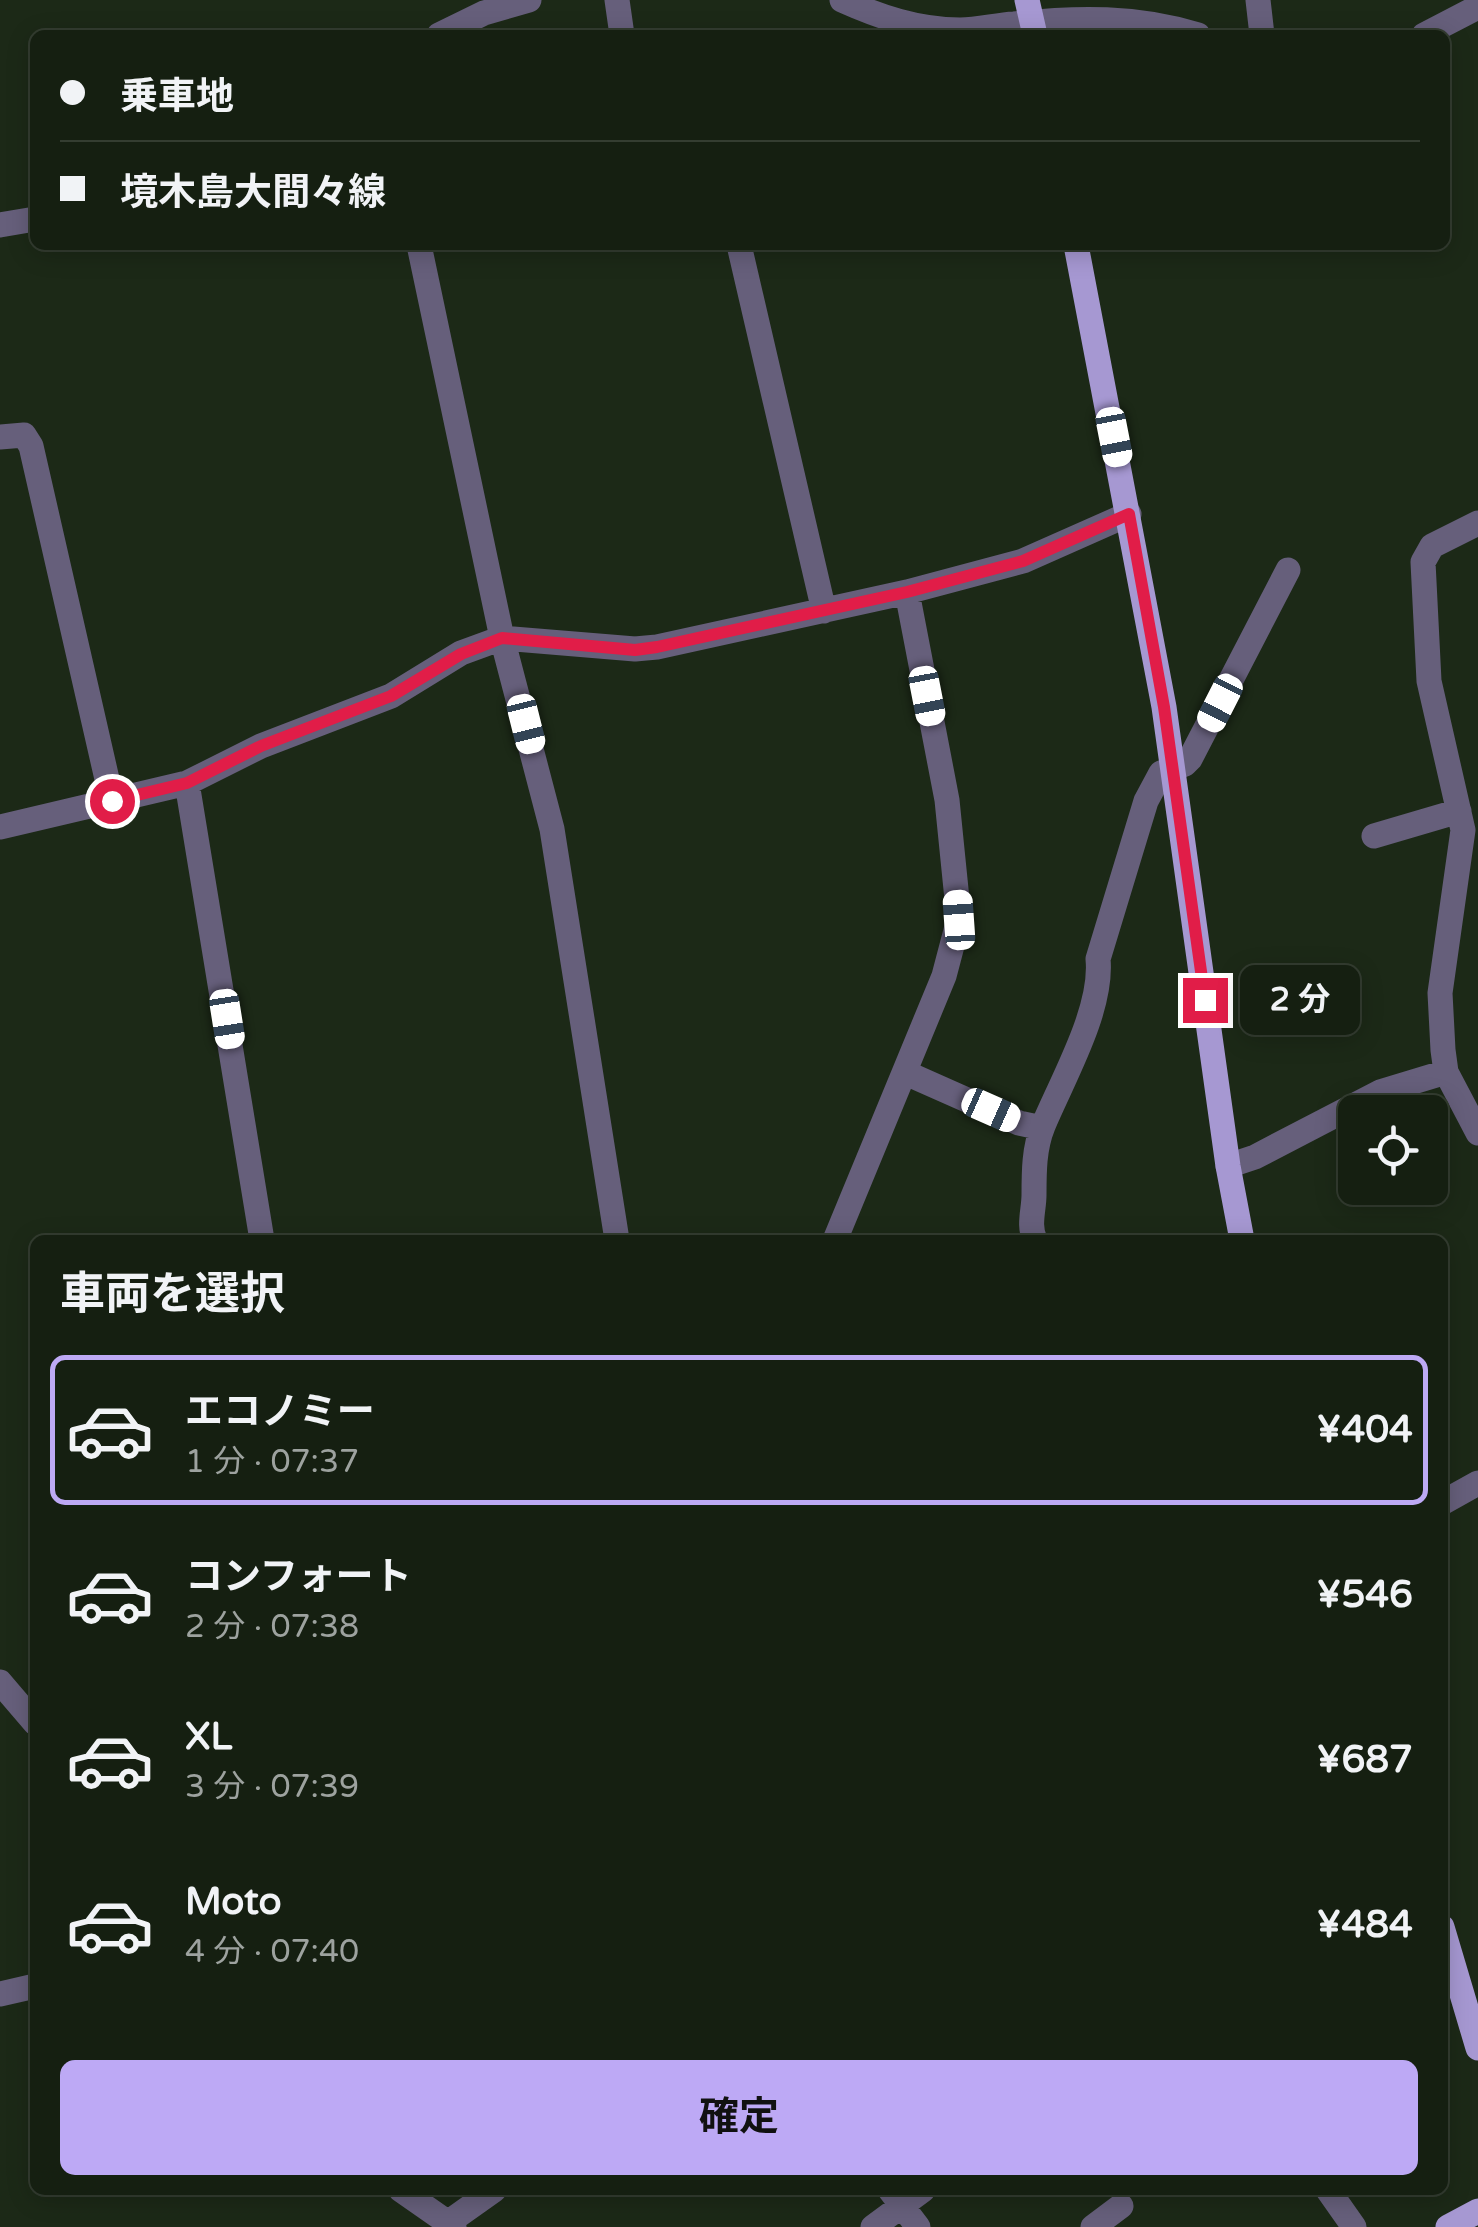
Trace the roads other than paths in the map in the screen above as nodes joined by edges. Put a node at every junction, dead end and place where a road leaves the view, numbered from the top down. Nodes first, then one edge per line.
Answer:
1 (529, 0) edge
2 (616, 0) edge
3 (842, 0) edge
4 (1258, 0) edge
5 (481, 7) edge
6 (1478, 7) edge
7 (1031, 19) edge
8 (446, 30) edge
9 (621, 30) edge
10 (1179, 30) edge
11 (1261, 30) edge
12 (1434, 30) edge
13 (30, 220) edge
14 (0, 225) edge
15 (420, 250) edge
16 (739, 250) edge
17 (1077, 250) edge
18 (0, 437) edge
19 (1129, 514) junction
20 (1478, 522) edge
21 (1288, 570) dead end
22 (907, 592) junction
23 (824, 611) junction
24 (502, 638) junction
25 (1172, 769) junction
26 (187, 783) junction
27 (112, 801) junction
28 (1459, 811) junction
29 (0, 828) edge
30 (1374, 836) dead end
31 (1446, 1072) junction
32 (906, 1073) junction
33 (1042, 1128) junction
34 (1478, 1134) edge
35 (1228, 1166) junction
36 (261, 1235) edge
37 (616, 1235) edge
38 (837, 1235) edge
39 (1029, 1235) edge
40 (1237, 1235) edge
41 (1478, 1483) edge
42 (1448, 1499) edge
43 (0, 1682) edge
44 (30, 1710) edge
45 (1448, 1946) edge
46 (30, 1987) edge
47 (0, 1994) edge
48 (1478, 2048) edge
49 (408, 2195) edge
50 (488, 2195) edge
51 (1332, 2195) edge
52 (896, 2198) edge
53 (1121, 2206) dead end
54 (1478, 2211) edge
55 (451, 2224) edge
56 (873, 2227) edge
57 (918, 2227) edge
58 (1093, 2227) edge
59 (1354, 2227) edge
60 (1448, 2227) edge

1 - 5 street
2 - 9 street
3 - 7 street
4 - 11 street
5 - 8 street
6 - 12 street
7 - 10 street
13 - 14 street
15 - 24 street
16 - 23 street
17 - 19 main road
18 - 27 street
19 - 22 street
19 - 25 main road
20 - 28 street
21 - 25 street
22 - 23 street
22 - 32 street
23 - 24 street
24 - 26 street
24 - 37 street
25 - 33 street
25 - 35 main road
26 - 27 street
26 - 36 street
27 - 29 street
28 - 30 street
28 - 31 street
31 - 34 street
31 - 35 street
32 - 33 street
32 - 38 street
33 - 39 street
35 - 40 main road
41 - 42 street
43 - 44 street
45 - 48 main road
46 - 47 street
49 - 55 street
50 - 55 street
51 - 59 street
52 - 56 street
52 - 57 street
53 - 58 street
54 - 60 main road

